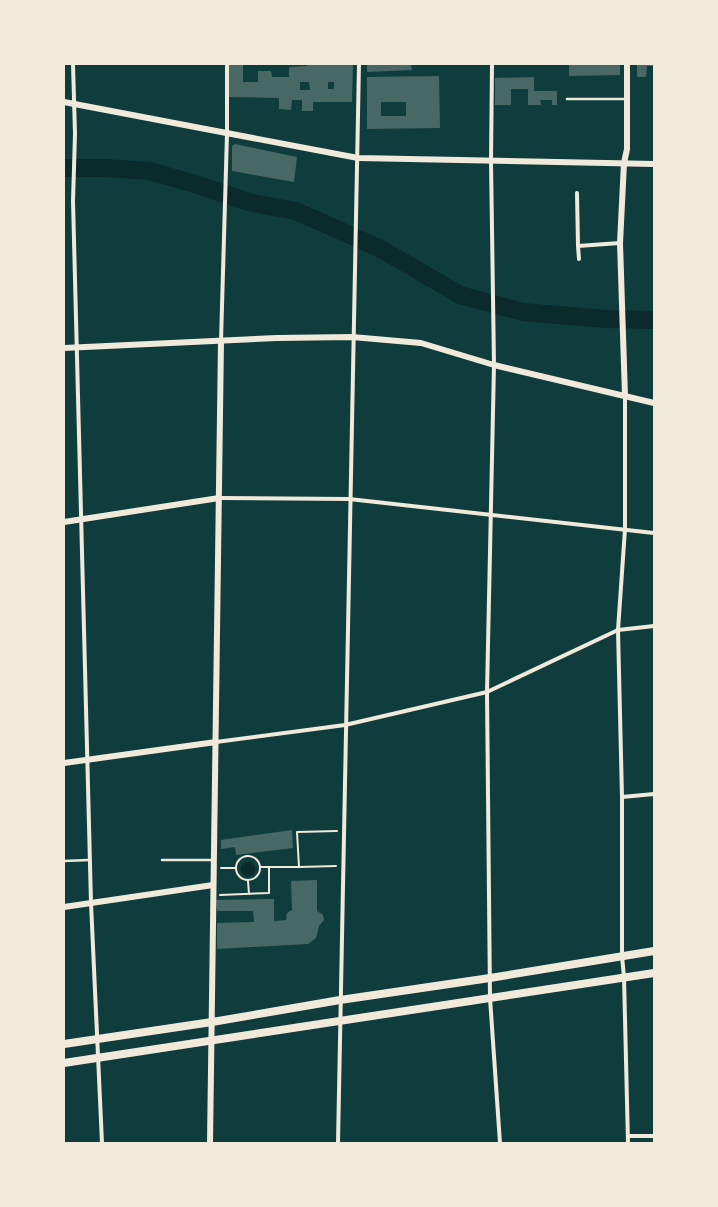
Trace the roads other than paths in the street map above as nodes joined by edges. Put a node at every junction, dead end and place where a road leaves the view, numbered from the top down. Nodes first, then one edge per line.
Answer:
1 (73, 64) edge
2 (227, 64) edge
3 (359, 64) edge
4 (492, 64) edge
5 (627, 64) edge
6 (568, 98) dead end
7 (627, 99) junction
8 (64, 102) edge
9 (74, 104) junction
10 (227, 134) junction
11 (358, 158) junction
12 (491, 161) junction
13 (624, 163) junction
14 (654, 164) edge
15 (577, 193) dead end
16 (620, 243) junction
17 (578, 246) junction
18 (579, 259) dead end
19 (352, 337) junction
20 (221, 341) junction
21 (78, 347) junction
22 (64, 348) edge
23 (494, 365) junction
24 (625, 396) junction
25 (654, 403) edge
26 (219, 498) junction
27 (350, 499) junction
28 (491, 514) junction
29 (82, 519) junction
30 (64, 522) edge
31 (625, 530) junction
32 (654, 533) edge
33 (654, 626) edge
34 (618, 630) junction
35 (487, 692) junction
36 (345, 725) junction
37 (216, 742) junction
38 (88, 760) junction
39 (64, 763) edge
40 (654, 794) edge
41 (622, 797) junction
42 (90, 860) junction
43 (162, 860) dead end
44 (214, 860) junction
45 (64, 861) edge
46 (213, 885) junction
47 (91, 903) junction
48 (64, 907) edge
49 (654, 951) edge
50 (622, 956) junction
51 (654, 973) edge
52 (624, 977) junction
53 (490, 978) junction
54 (490, 998) junction
55 (340, 1000) junction
56 (340, 1021) junction
57 (212, 1022) junction
58 (97, 1040) junction
59 (211, 1041) junction
60 (64, 1044) edge
61 (98, 1057) junction
62 (64, 1062) edge
63 (628, 1136) junction
64 (654, 1136) edge
65 (102, 1143) edge
66 (210, 1143) edge
67 (338, 1143) edge
68 (500, 1143) edge
69 (628, 1143) edge

1 - 9 street
2 - 10 street
3 - 11 street
4 - 12 street
5 - 7 street
6 - 7 lane
7 - 13 street
8 - 9 street
9 - 10 street
9 - 21 street
10 - 11 street
10 - 20 street
11 - 12 street
11 - 19 street
12 - 13 street
12 - 23 street
13 - 14 street
13 - 16 street
15 - 17 street
16 - 17 street
16 - 24 street
17 - 18 street
19 - 20 street
19 - 23 street
19 - 27 street
20 - 21 street
20 - 26 street
21 - 22 street
21 - 29 street
23 - 24 street
23 - 28 street
24 - 25 street
24 - 31 street
26 - 27 street
26 - 29 street
26 - 37 street
27 - 28 street
27 - 36 street
28 - 31 street
28 - 35 street
29 - 30 street
29 - 38 street
31 - 32 street
31 - 34 street
33 - 34 street
34 - 35 street
34 - 41 street
35 - 36 street
35 - 53 street
36 - 37 street
36 - 55 street
37 - 38 street
37 - 44 street
38 - 39 street
38 - 42 street
40 - 41 street
41 - 50 street
42 - 45 lane
42 - 47 street
43 - 44 lane
44 - 46 street
46 - 47 street
46 - 57 street
47 - 48 street
47 - 58 street
49 - 50 main road
50 - 52 street
50 - 53 main road
51 - 52 main road
52 - 54 main road
52 - 63 street
53 - 54 street
53 - 55 main road
54 - 56 main road
54 - 68 street
55 - 56 street
55 - 57 main road
56 - 59 main road
56 - 67 street
57 - 58 main road
57 - 59 street
58 - 60 main road
58 - 61 street
59 - 61 main road
59 - 66 street
61 - 62 main road
61 - 65 street
63 - 64 street
63 - 69 street

